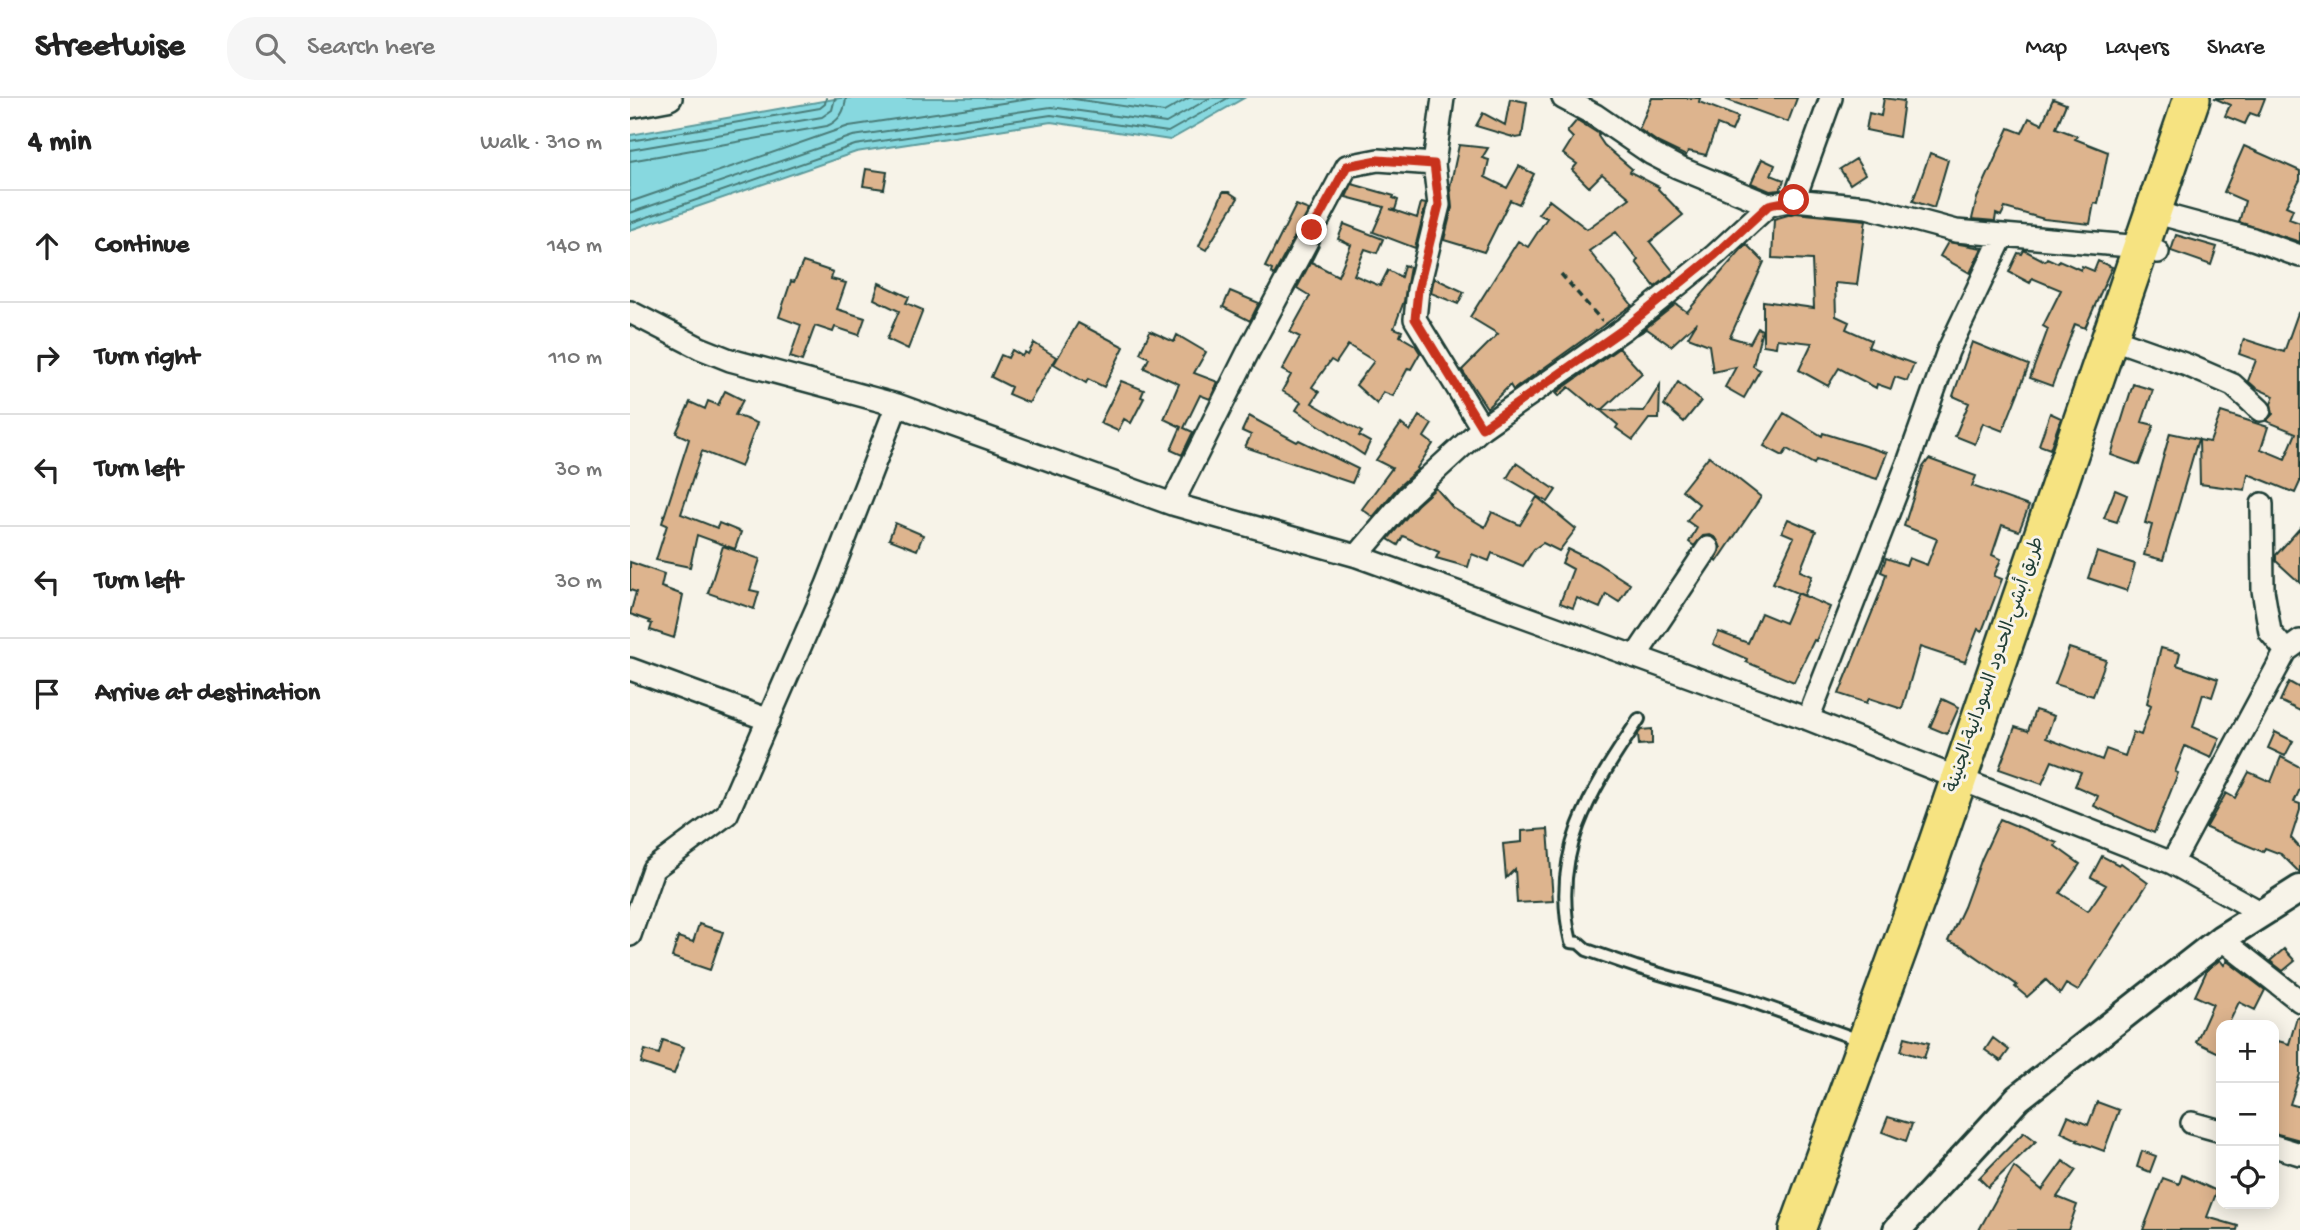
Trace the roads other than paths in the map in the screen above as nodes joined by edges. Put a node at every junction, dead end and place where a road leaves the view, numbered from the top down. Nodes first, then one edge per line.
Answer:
1 (671, 98) edge
2 (1443, 98) edge
3 (1563, 98) edge
4 (1831, 98) edge
5 (2192, 98) edge
6 (2210, 98) edge
7 (630, 107) edge
8 (1434, 164) junction
9 (1794, 200) junction
10 (1769, 205) junction
11 (2161, 215) junction
12 (2003, 235) junction
13 (2150, 249) junction
14 (2300, 256) edge
15 (630, 312) edge
16 (2125, 343) junction
17 (897, 405) junction
18 (2260, 411) dead end
19 (1482, 428) junction
20 (1172, 504) junction
21 (2262, 504) dead end
22 (1708, 548) dead end
23 (1357, 556) junction
24 (2293, 646) edge
25 (1635, 657) junction
26 (630, 670) edge
27 (1639, 719) dead end
28 (1808, 719) junction
29 (769, 720) junction
30 (1965, 780) junction
31 (2172, 863) junction
32 (637, 888) edge
33 (2300, 889) edge
34 (1929, 892) junction
35 (2262, 913) junction
36 (630, 935) edge
37 (2221, 939) junction
38 (2300, 1001) edge
39 (1868, 1046) junction
40 (2192, 1123) dead end
41 (2216, 1130) edge
42 (2279, 1148) edge
43 (2300, 1154) edge
44 (1797, 1230) edge
45 (1818, 1230) edge
46 (1897, 1230) edge

1 - 7 street
2 - 8 street
3 - 10 street
4 - 9 street
5 - 11 highway, طريق أبشي-الحدود السودانية-الجنينة
6 - 11 highway
8 - 19 street
8 - 20 street
9 - 10 street
9 - 12 street
10 - 19 street
11 - 13 highway, طريق أبشي-الحدود السودانية-الجنينة
11 - 14 street
12 - 13 street
12 - 28 street
13 - 16 highway
13 - 30 highway, طريق أبشي-الحدود السودانية-الجنينة
15 - 17 street
16 - 18 street
16 - 30 highway
17 - 20 street
17 - 29 street
19 - 23 street
20 - 23 street
21 - 24 street
22 - 25 street
23 - 25 street
24 - 31 street
25 - 28 street
26 - 29 street
27 - 39 lane
28 - 30 street
29 - 32 street
30 - 31 street
30 - 34 highway, طريق أبشي-الحدود السودانية-الجنينة
31 - 35 street
32 - 36 street
33 - 35 street
34 - 39 highway, طريق أبشي-الحدود السودانية-الجنينة
34 - 45 highway
35 - 37 street
37 - 38 street
37 - 46 street
39 - 44 highway, طريق أبشي-الحدود السودانية-الجنينة
40 - 41 street
42 - 43 street

